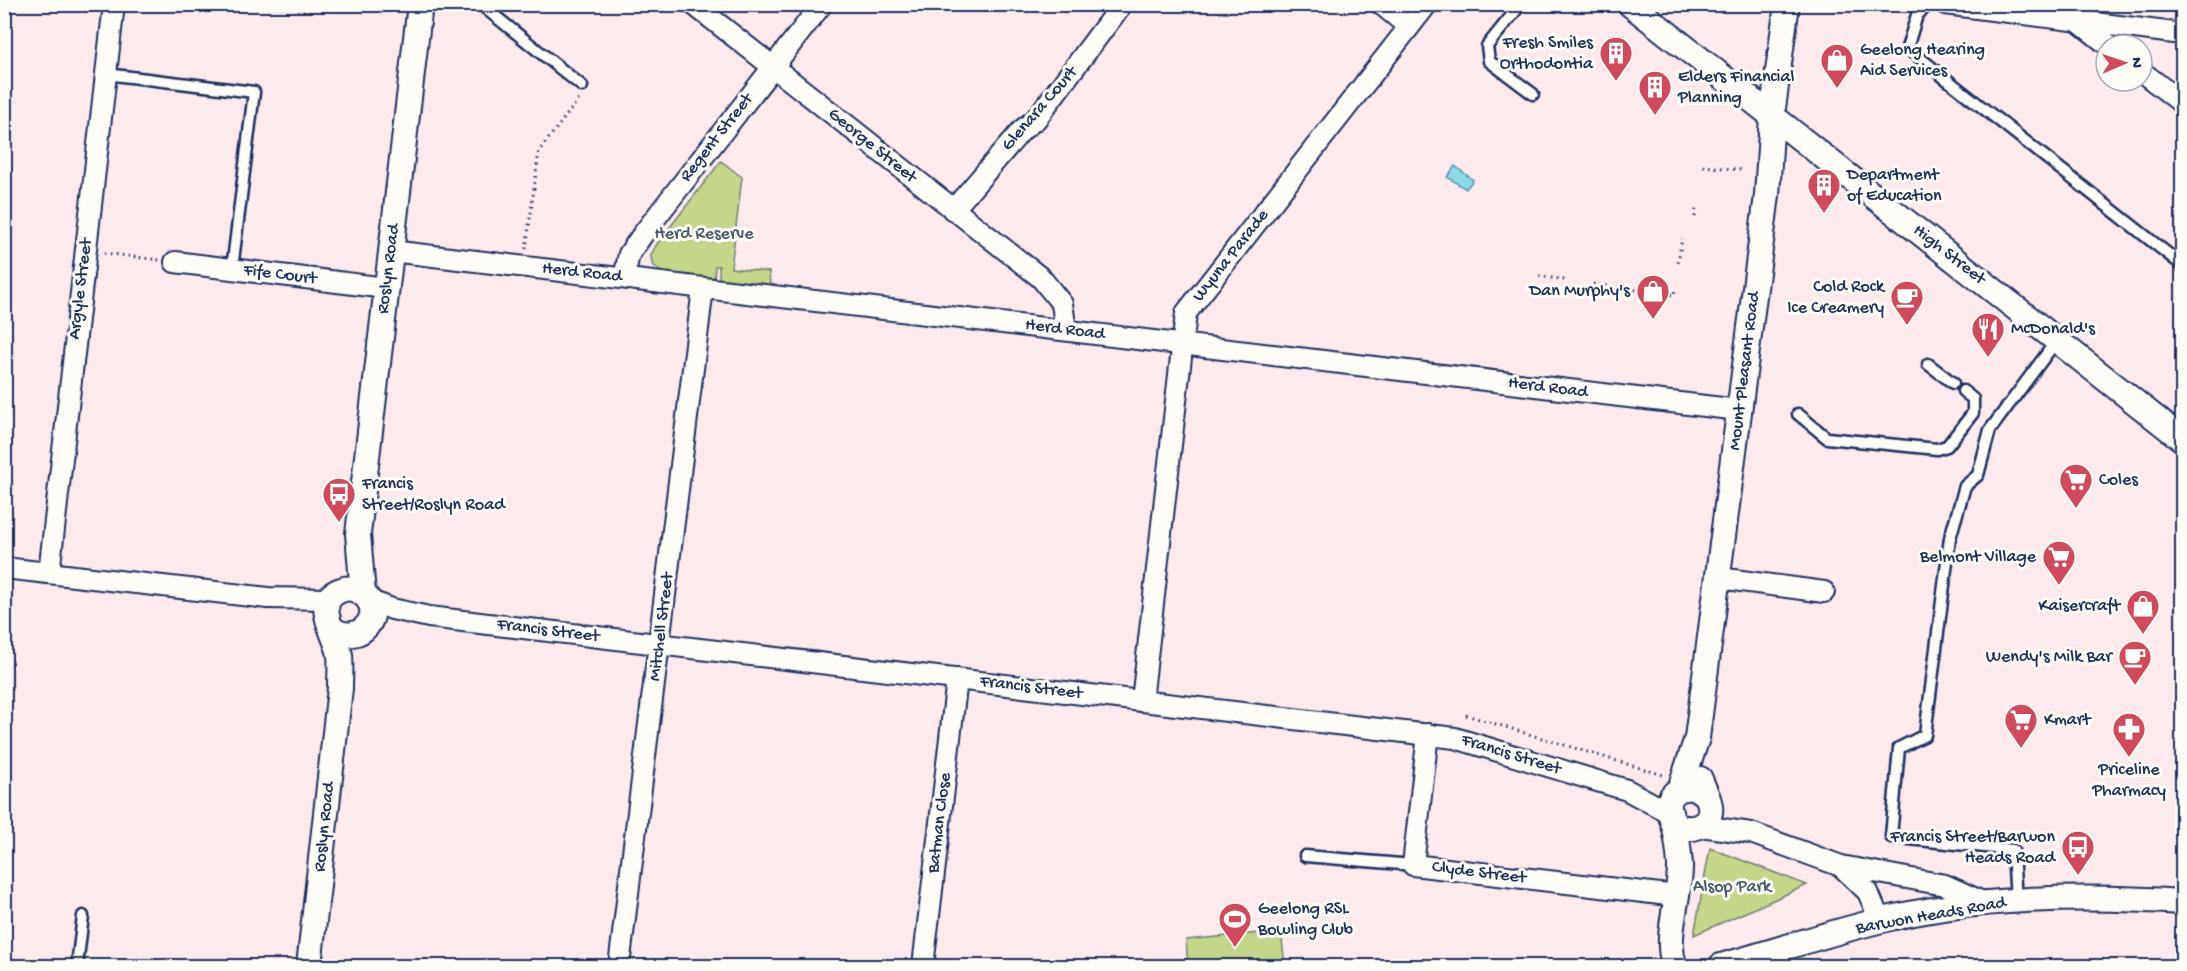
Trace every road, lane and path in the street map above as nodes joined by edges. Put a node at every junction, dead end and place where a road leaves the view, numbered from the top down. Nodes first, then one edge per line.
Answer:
1 (114, 4) edge
2 (420, 4) edge
3 (480, 4) edge
4 (693, 4) edge
5 (822, 4) edge
6 (1122, 4) edge
7 (1381, 4) edge
8 (1427, 4) edge
9 (1521, 4) edge
10 (1630, 4) edge
11 (1787, 4) edge
12 (1929, 4) edge
13 (1945, 4) edge
14 (2079, 22) junction
15 (1410, 27) junction
16 (2094, 34) edge
17 (2182, 34) edge
18 (773, 66) junction
19 (106, 74) junction
20 (2154, 81) edge
21 (582, 86) joint
22 (1533, 94) dead end
23 (2182, 103) edge
24 (1772, 116) junction
25 (1703, 166) dead end
26 (1743, 170) dead end
27 (1696, 207) dead end
28 (953, 210) junction
29 (1695, 217) dead end
30 (1682, 238) dead end
31 (391, 251) junction
32 (104, 253) dead end
33 (175, 262) joint
34 (1678, 262) dead end
35 (2182, 265) edge
36 (524, 267) junction
37 (232, 269) junction
38 (1539, 276) dead end
39 (624, 278) junction
40 (1565, 280) dead end
41 (1593, 284) dead end
42 (386, 288) junction
43 (703, 288) junction
44 (1675, 288) dead end
45 (1058, 329) junction
46 (2057, 339) junction
47 (1184, 344) junction
48 (1928, 364) dead end
49 (1953, 383) dead end
50 (1963, 391) dead end
51 (1739, 410) junction
52 (1798, 414) dead end
53 (2182, 439) edge
54 (358, 534) junction
55 (4, 568) edge
56 (49, 573) junction
57 (1719, 578) junction
58 (1824, 592) dead end
59 (366, 597) junction
60 (332, 610) junction
61 (429, 617) junction
62 (363, 630) junction
63 (660, 644) junction
64 (957, 679) junction
65 (340, 688) junction
66 (2176, 693) dead end
67 (2182, 694) edge
68 (1142, 701) junction
69 (1466, 715) dead end
70 (1428, 734) junction
71 (1697, 738) junction
72 (1672, 798) junction
73 (1703, 813) junction
74 (1305, 856) dead end
75 (1413, 865) junction
76 (1841, 866) junction
77 (1680, 871) junction
78 (1677, 896) junction
79 (2016, 902) junction
80 (2182, 902) edge
81 (1985, 903) junction
82 (83, 916) dead end
83 (1880, 921) junction
84 (76, 966) edge
85 (309, 966) edge
86 (619, 966) edge
87 (923, 966) edge
88 (1675, 966) edge
89 (1720, 966) edge

1 - 19 street, Argyle Street
2 - 31 street, Roslyn Road
3 - 21 lane
4 - 18 street, George Street
5 - 18 street, Regent Street
6 - 28 street, Glenara Court
7 - 15 street
8 - 15 street, Wyuna Parade
9 - 22 lane
10 - 24 street, High Street
11 - 24 street, Mount Pleasant Road
12 - 35 lane
13 - 14 street
14 - 16 street
14 - 17 street
15 - 47 street, Wyuna Parade
18 - 28 street, George Street
18 - 39 street, Regent Street
19 - 37 lane
19 - 56 street, Argyle Street
20 - 23 street
21 - 36 path
24 - 46 street, High Street
24 - 51 street, Mount Pleasant Road
25 - 26 path
27 - 29 path
28 - 45 street, George Street
30 - 34 path
31 - 36 street, Herd Road
31 - 42 street, Roslyn Road
32 - 33 path
33 - 37 street, Fife Court
36 - 39 street, Herd Road
37 - 42 street, Fife Court
38 - 40 path
39 - 43 street, Herd Road
41 - 44 path
42 - 54 street, Roslyn Road
43 - 45 street, Herd Road
43 - 63 street, Mitchell Street
45 - 47 street, Herd Road
46 - 53 street, High Street
46 - 79 lane
47 - 51 street, Herd Road
47 - 68 street, Wyuna Parade
48 - 49 lane
50 - 52 lane
51 - 57 street, Mount Pleasant Road
54 - 59 street, Roslyn Road
54 - 60 street, Roslyn Road
55 - 56 street
56 - 60 street
57 - 58 street
57 - 71 street, Mount Pleasant Road
59 - 60 street
59 - 61 street, Francis Street
59 - 62 street, Roslyn Road
60 - 62 street
60 - 65 street, Roslyn Road
61 - 62 street, Francis Street
61 - 63 street, Francis Street
62 - 65 street, Roslyn Road
63 - 64 street, Francis Street
63 - 86 street, Mitchell Street
64 - 68 street, Francis Street
64 - 87 street, Batman Close
65 - 85 street, Roslyn Road
66 - 67 path
68 - 70 street, Francis Street
69 - 72 path
70 - 72 street, Francis Street
70 - 75 street, Clyde Street
71 - 72 street, Mount Pleasant Road
71 - 73 street, Mount Pleasant Road
72 - 73 street
72 - 73 street
72 - 77 street, Mount Pleasant Road
73 - 76 street
73 - 77 street, Mount Pleasant Road
74 - 75 lane
75 - 78 street, Clyde Street
76 - 81 street
76 - 83 street
77 - 78 street, Mount Pleasant Road
78 - 88 street, Mount Pleasant Road
79 - 80 street, Barwon Heads Road
79 - 81 street, Barwon Heads Road
81 - 83 street, Barwon Heads Road
82 - 84 lane
83 - 89 street, Barwon Heads Road

